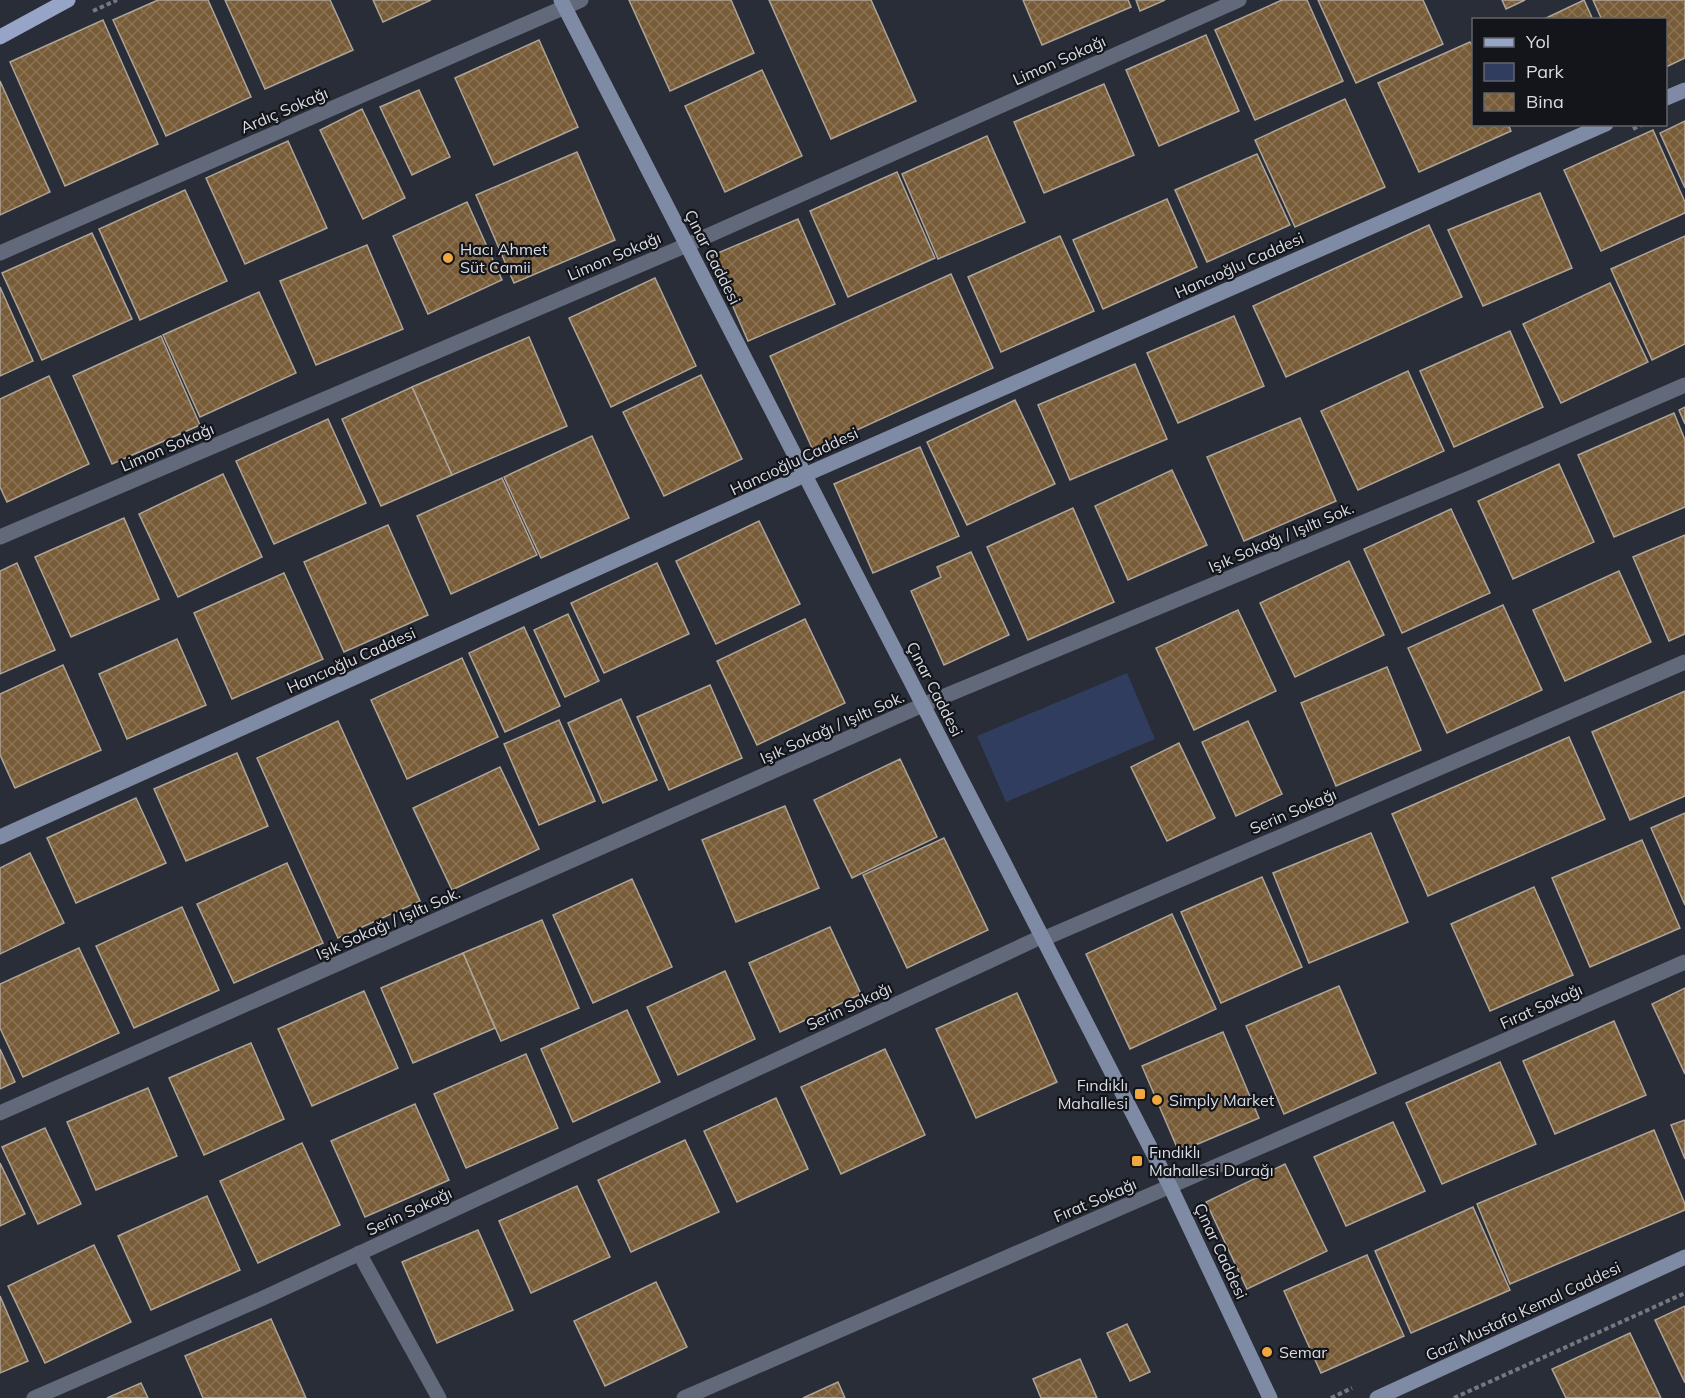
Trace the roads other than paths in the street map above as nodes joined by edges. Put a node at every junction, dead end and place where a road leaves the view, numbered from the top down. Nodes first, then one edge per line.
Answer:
1 (68, 0) edge
2 (581, 0) edge
3 (1239, 0) edge
4 (563, 4) edge
5 (0, 37) edge
6 (1685, 90) edge
7 (1667, 97) edge
8 (1601, 126) edge
9 (687, 245) junction
10 (0, 253) edge
11 (1685, 386) edge
12 (806, 476) junction
13 (0, 537) edge
14 (1685, 662) edge
15 (923, 705) junction
16 (0, 837) edge
17 (1043, 939) junction
18 (1685, 962) edge
19 (0, 1113) edge
20 (1170, 1186) junction
21 (359, 1253) junction
22 (1685, 1257) edge
23 (34, 1398) edge
24 (439, 1398) edge
25 (684, 1398) edge
26 (1270, 1398) edge
27 (1377, 1398) edge

1 - 5 main road
2 - 4 street, Ardıç Sokağı
3 - 9 street, Limon Sokağı
4 - 9 street, Çınar Caddesi
4 - 10 street, Ardıç Sokağı
6 - 7 street
8 - 12 street, Hancıoğlu Caddesi
9 - 12 street, Çınar Caddesi
9 - 13 street, Limon Sokağı
11 - 15 street, Işık Sokağı / Işıltı Sok.
12 - 15 street, Çınar Caddesi
12 - 16 street, Hancıoğlu Caddesi
14 - 17 street, Serin Sokağı
15 - 17 street, Çınar Caddesi
15 - 19 street, Işık Sokağı / Işıltı Sok.
17 - 20 street, Çınar Caddesi
17 - 21 street, Serin Sokağı
18 - 20 street, Fırat Sokağı
20 - 25 street, Fırat Sokağı
20 - 26 street, Çınar Caddesi
21 - 23 street, Serin Sokağı
21 - 24 street
22 - 27 street, Gazi Mustafa Kemal Caddesi

